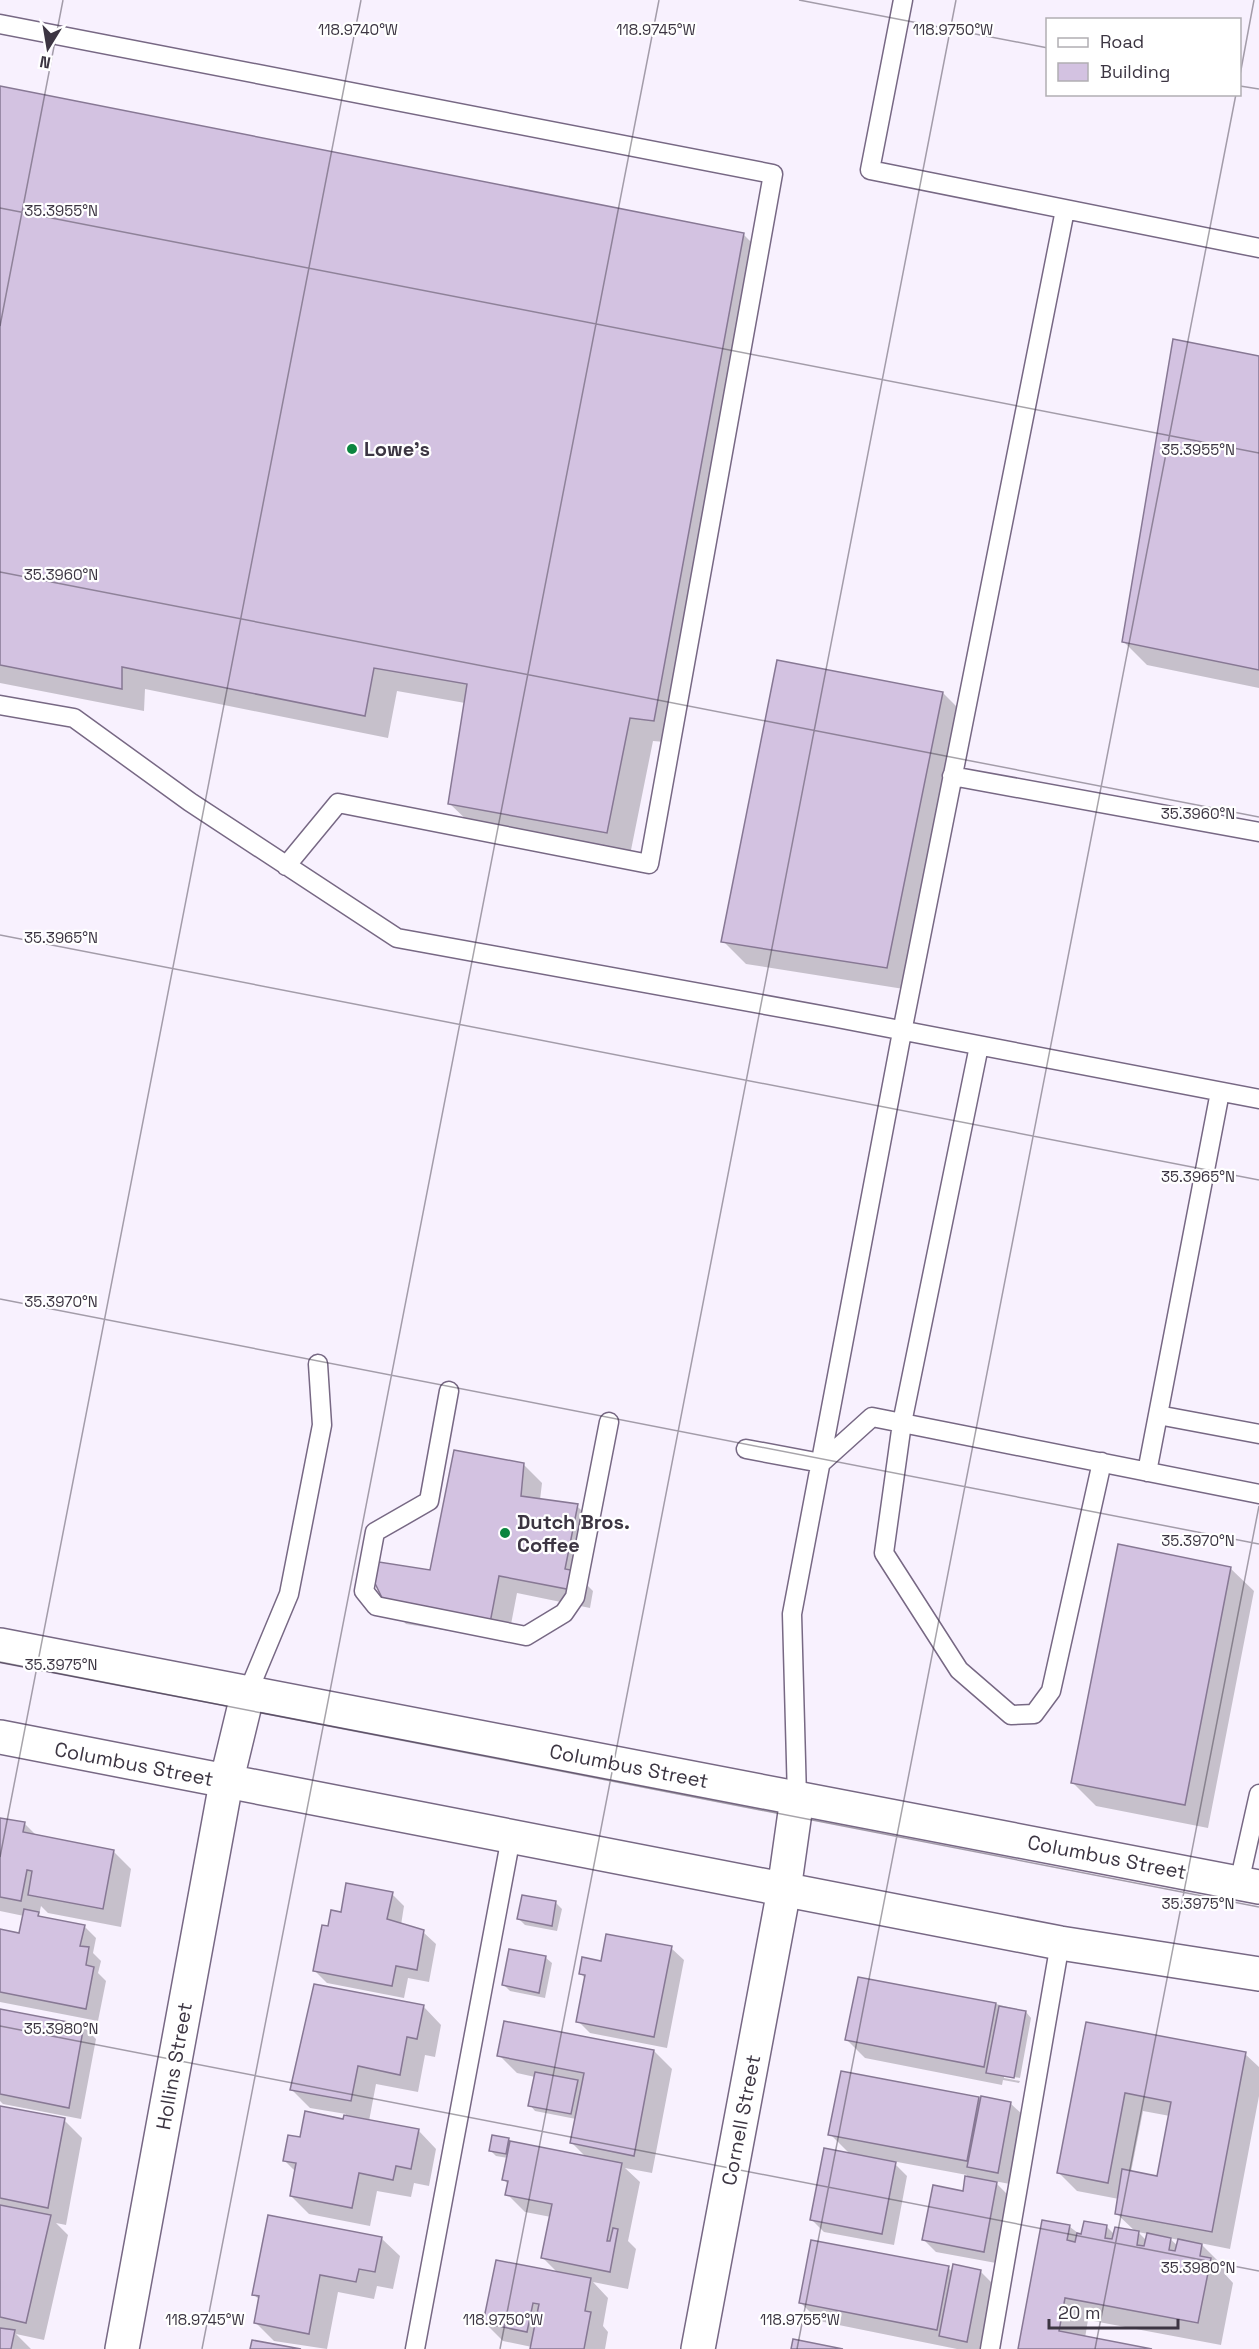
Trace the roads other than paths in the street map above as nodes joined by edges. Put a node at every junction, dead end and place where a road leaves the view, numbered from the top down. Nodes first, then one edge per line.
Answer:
1 (903, 0) edge
2 (0, 24) edge
3 (1065, 210) junction
4 (1259, 248) edge
5 (0, 705) edge
6 (952, 776) junction
7 (1259, 832) edge
8 (286, 866) junction
9 (902, 1032) junction
10 (979, 1046) junction
11 (1220, 1092) junction
12 (1259, 1099) edge
13 (318, 1364) dead end
14 (449, 1390) dead end
15 (1158, 1415) junction
16 (609, 1422) dead end
17 (902, 1423) junction
18 (1259, 1434) edge
19 (746, 1449) dead end
20 (1102, 1462) junction
21 (821, 1463) junction
22 (1147, 1472) junction
23 (1259, 1494) edge
24 (0, 1645) edge
25 (248, 1692) junction
26 (0, 1737) edge
27 (226, 1783) junction
28 (1259, 1794) edge
29 (797, 1798) junction
30 (511, 1837) junction
31 (1249, 1885) edge
32 (784, 1890) junction
33 (1060, 1942) junction
34 (1259, 1974) edge
35 (122, 2349) edge
36 (415, 2349) edge
37 (698, 2349) edge
38 (990, 2349) edge

1 - 3 lane
2 - 8 lane
3 - 4 lane
3 - 6 lane
5 - 8 lane
6 - 7 lane
6 - 9 lane
8 - 9 lane
9 - 10 lane
9 - 21 lane
10 - 11 lane
10 - 17 lane
11 - 12 lane
11 - 15 lane
13 - 25 lane
14 - 16 lane
15 - 18 lane
15 - 22 lane
17 - 20 lane
17 - 20 lane
17 - 21 lane
19 - 21 lane
20 - 22 lane
21 - 29 lane
22 - 23 lane
24 - 25 main road, Columbus Street
25 - 27 main road, Hollins Street
25 - 29 main road, Columbus Street
26 - 27 main road, Columbus Street
27 - 30 main road, Columbus Street
27 - 35 main road, Hollins Street
28 - 31 lane
29 - 31 main road, Columbus Street
29 - 32 main road, Cornell Street
30 - 32 main road, Columbus Street
30 - 36 lane
32 - 33 main road, Columbus Street
32 - 37 main road, Cornell Street
33 - 34 main road, Columbus Street
33 - 38 lane

